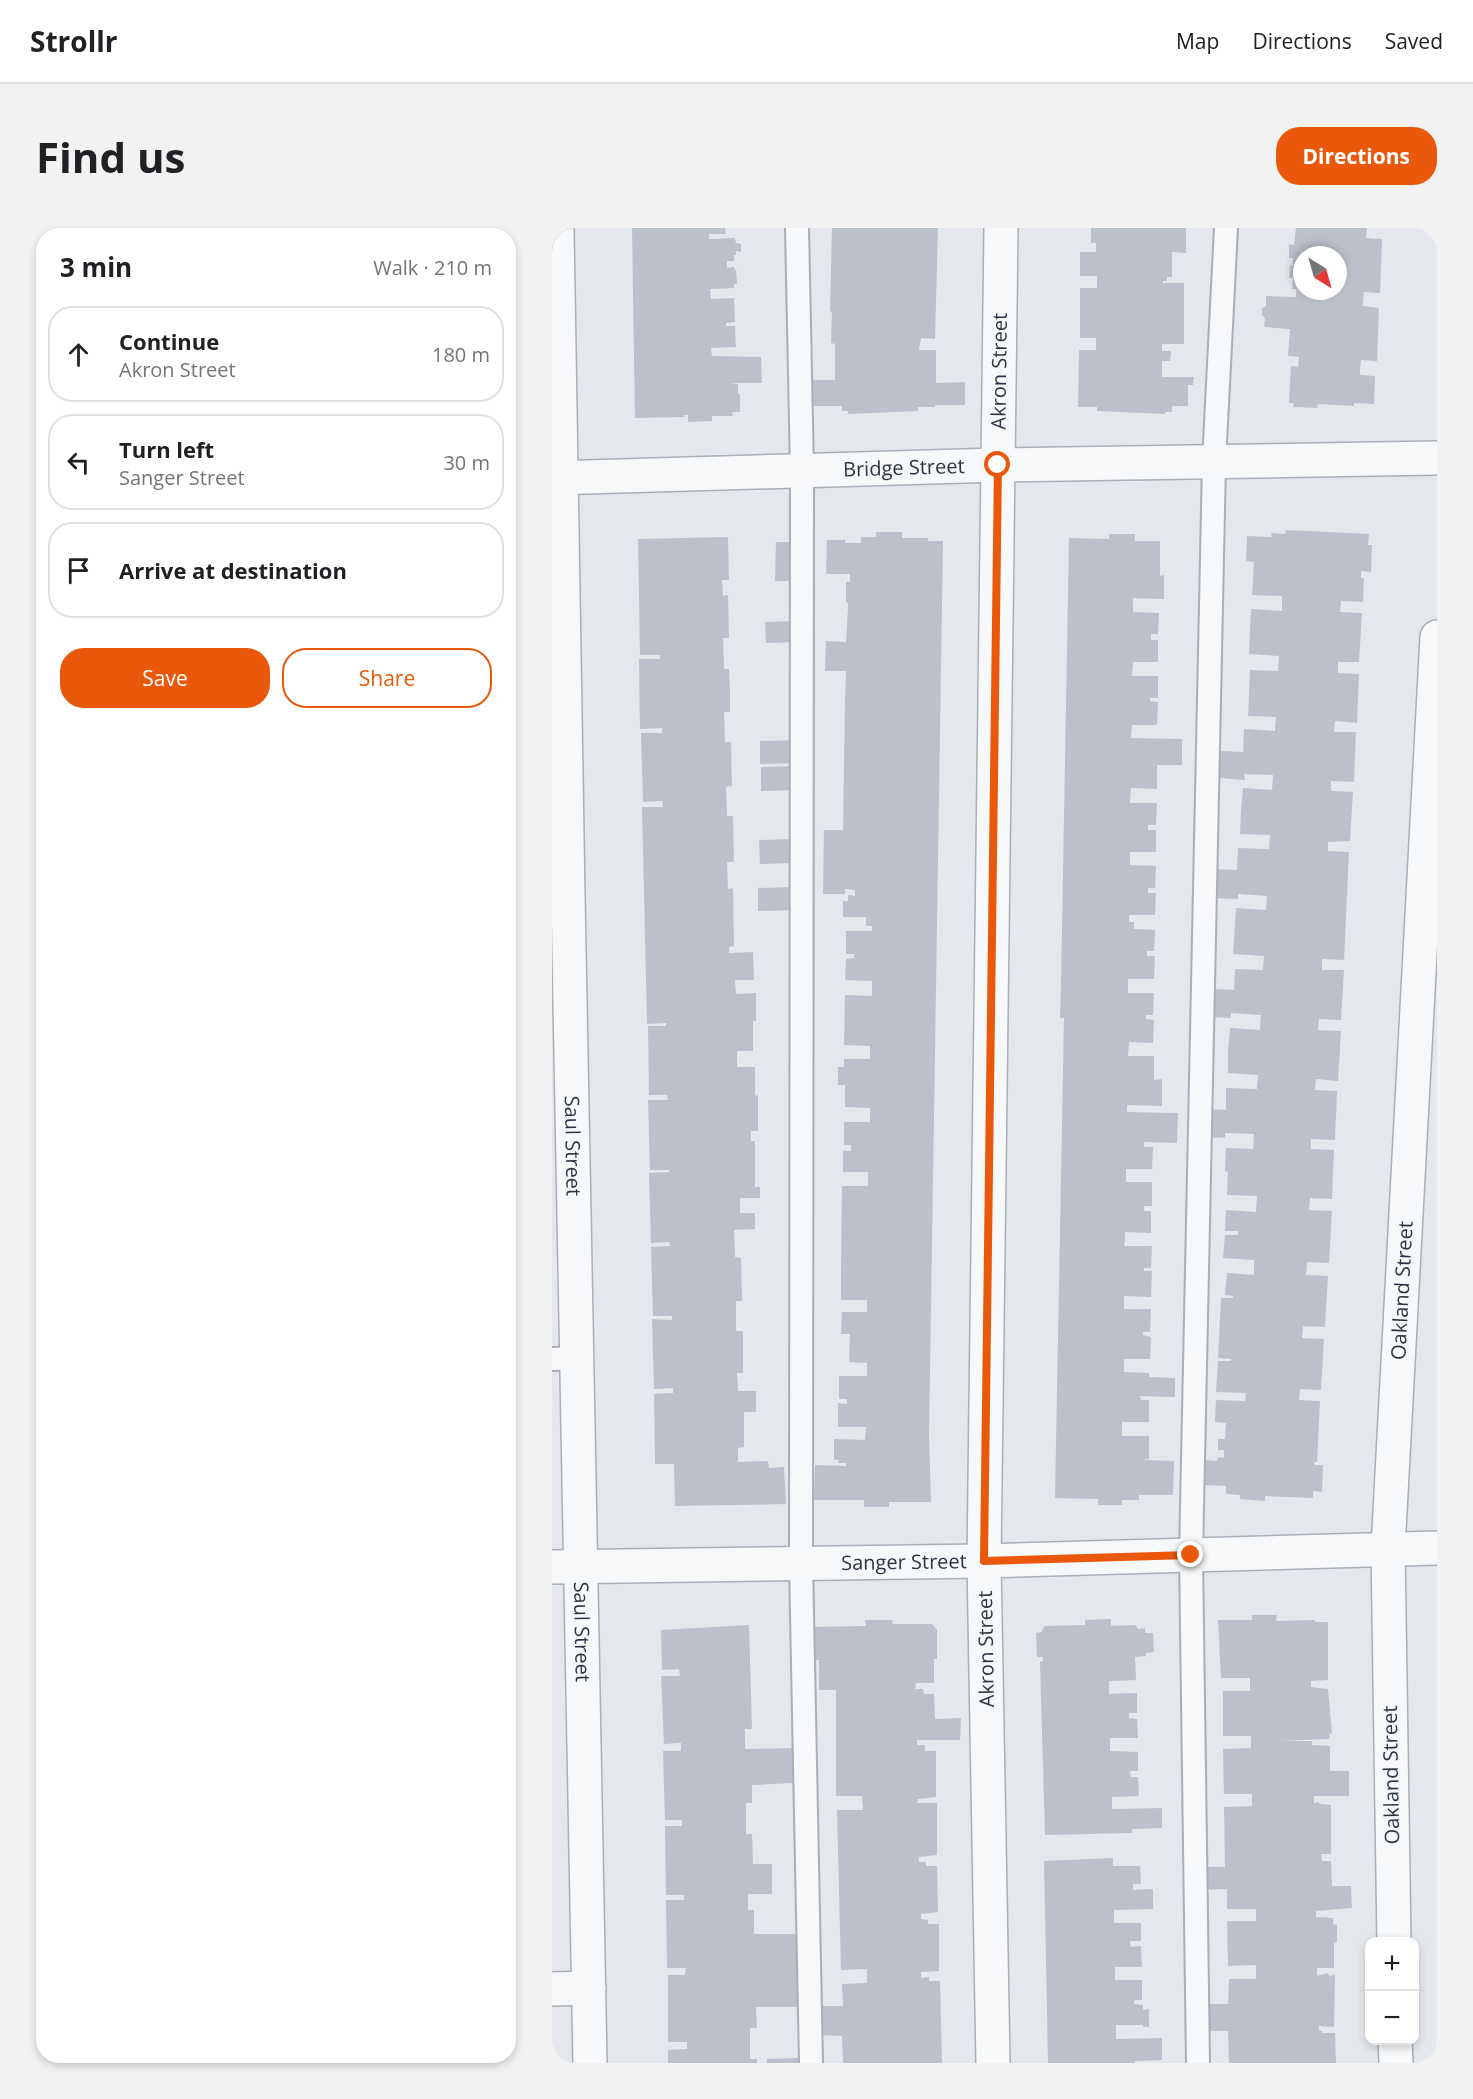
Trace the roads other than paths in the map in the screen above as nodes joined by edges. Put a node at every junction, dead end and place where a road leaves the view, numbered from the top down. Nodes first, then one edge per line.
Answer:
1 (557, 228) edge
2 (797, 228) edge
3 (1001, 228) edge
4 (1226, 228) edge
5 (1437, 458) edge
6 (1214, 462) junction
7 (998, 465) junction
8 (802, 471) junction
9 (557, 478) edge
10 (1437, 637) edge
11 (560, 896) edge
12 (563, 1185) edge
13 (565, 1359) edge
14 (1437, 1548) edge
15 (1388, 1549) junction
16 (1191, 1555) junction
17 (984, 1561) junction
18 (801, 1564) junction
19 (567, 1567) edge
20 (1394, 1937) edge
21 (589, 1988) junction
22 (552, 1989) edge
23 (1395, 2045) edge
24 (590, 2063) edge
25 (811, 2063) edge
26 (993, 2063) edge
27 (1198, 2063) edge
28 (1396, 2063) edge

1 - 9 street, Saul Street
2 - 8 lane
3 - 7 street, Akron Street
4 - 6 lane
5 - 6 street, Bridge Street
6 - 7 street, Bridge Street
6 - 16 lane
7 - 8 street, Bridge Street
7 - 17 street, Akron Street
8 - 9 street, Bridge Street
8 - 18 lane
9 - 11 street, Saul Street
10 - 15 street, Oakland Street
11 - 12 street, Saul Street
12 - 13 street, Saul Street
13 - 19 street, Saul Street
14 - 15 street, Sanger Street
15 - 16 street, Sanger Street
15 - 20 street, Oakland Street
16 - 17 street, Sanger Street
16 - 27 lane
17 - 18 street, Sanger Street
17 - 26 street, Akron Street
18 - 19 street, Sanger Street
18 - 25 lane
19 - 21 street, Saul Street
21 - 22 street
21 - 24 street, Saul Street
23 - 28 street

